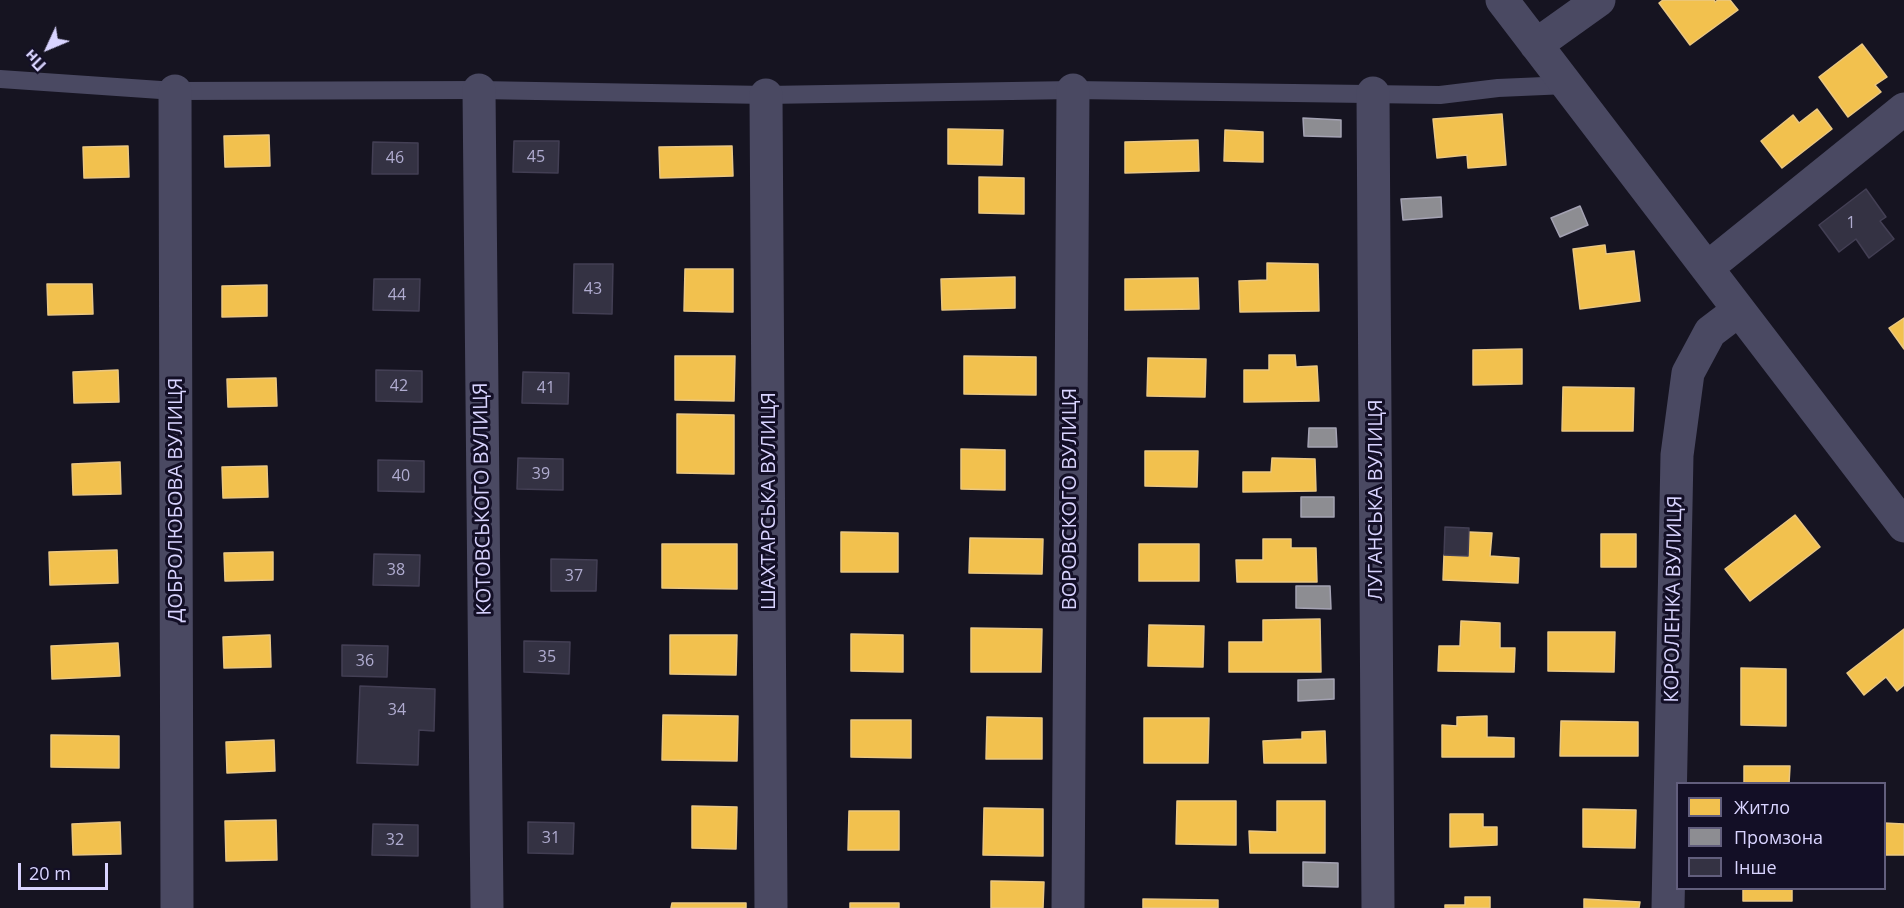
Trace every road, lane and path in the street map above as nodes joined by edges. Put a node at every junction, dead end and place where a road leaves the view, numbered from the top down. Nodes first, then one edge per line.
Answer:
1 (1502, 0) edge
2 (1599, 0) edge
3 (1536, 45) junction
4 (0, 79) edge
5 (1567, 85) junction
6 (479, 90) junction
7 (1073, 90) junction
8 (175, 92) junction
9 (1373, 93) junction
10 (766, 94) junction
11 (1904, 109) edge
12 (1707, 268) junction
13 (1738, 310) junction
14 (1904, 526) edge
15 (177, 908) edge
16 (487, 908) edge
17 (771, 908) edge
18 (1068, 908) edge
19 (1378, 908) edge
20 (1668, 908) edge

1 - 3 street
2 - 3 street
3 - 5 street
4 - 8 lane
5 - 9 lane
5 - 12 street
6 - 8 lane
6 - 10 lane
6 - 16 street, КОТОВСЬКОГО ВУЛИЦЯ
7 - 9 lane
7 - 10 lane
7 - 18 street, ВОРОВСКОГО ВУЛИЦЯ
8 - 15 street, ДОБРОЛЮБОВА ВУЛИЦЯ
9 - 19 street, ЛУГАНСЬКА ВУЛИЦЯ
10 - 17 street, ШАХТАРСЬКА ВУЛИЦЯ
11 - 12 street
12 - 13 street
13 - 14 street
13 - 20 street, КОРОЛЕНКА ВУЛИЦЯ

